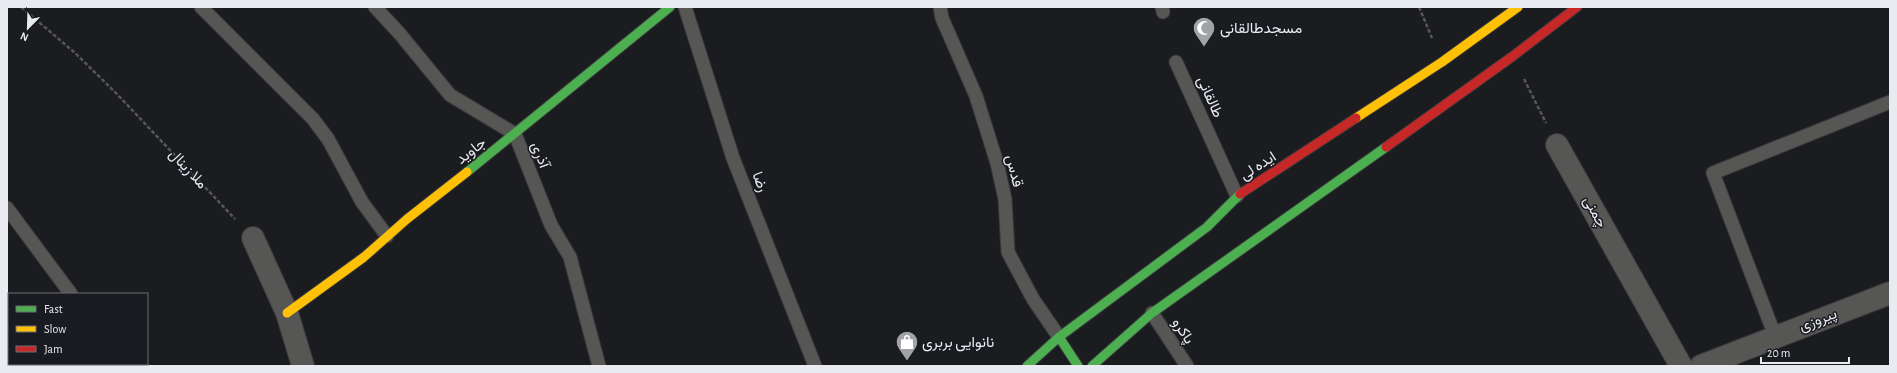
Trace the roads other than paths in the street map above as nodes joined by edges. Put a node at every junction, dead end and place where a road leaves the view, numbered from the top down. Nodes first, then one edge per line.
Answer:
1 (201, 7) edge
2 (375, 7) edge
3 (670, 7) edge
4 (685, 7) edge
5 (940, 7) edge
6 (1518, 7) edge
7 (1577, 7) edge
8 (1176, 62) dead end
9 (1890, 102) edge
10 (515, 134) junction
11 (1557, 145) road end
12 (1237, 196) junction
13 (7, 208) edge
14 (387, 236) junction
15 (254, 238) road end
16 (70, 293) edge
17 (1890, 293) edge
18 (288, 313) junction
19 (1152, 313) junction
20 (1775, 336) junction
21 (1059, 337) junction
22 (303, 366) edge
23 (599, 366) edge
24 (815, 366) edge
25 (1028, 366) edge
26 (1078, 366) edge
27 (1092, 366) edge
28 (1187, 366) edge
29 (1681, 366) edge
30 (1701, 366) edge

1 - 14 lane
2 - 10 lane, آذری
3 - 10 main road, جاوید
4 - 24 lane, رضا
5 - 21 lane, قدس
6 - 12 main road, ایده لى
7 - 19 main road
8 - 12 lane, طالقانی
9 - 20 lane
10 - 14 main road, جاوید
10 - 23 lane, آذری
11 - 29 street, چمنی
12 - 21 main road, ایده لى
13 - 16 lane
14 - 18 main road, جاوید
15 - 18 street
17 - 20 street, پیروزی
18 - 22 street
19 - 27 main road
19 - 28 lane, پاکرو
20 - 30 street, پیروزی
21 - 25 main road, ایده لى
21 - 26 main road

